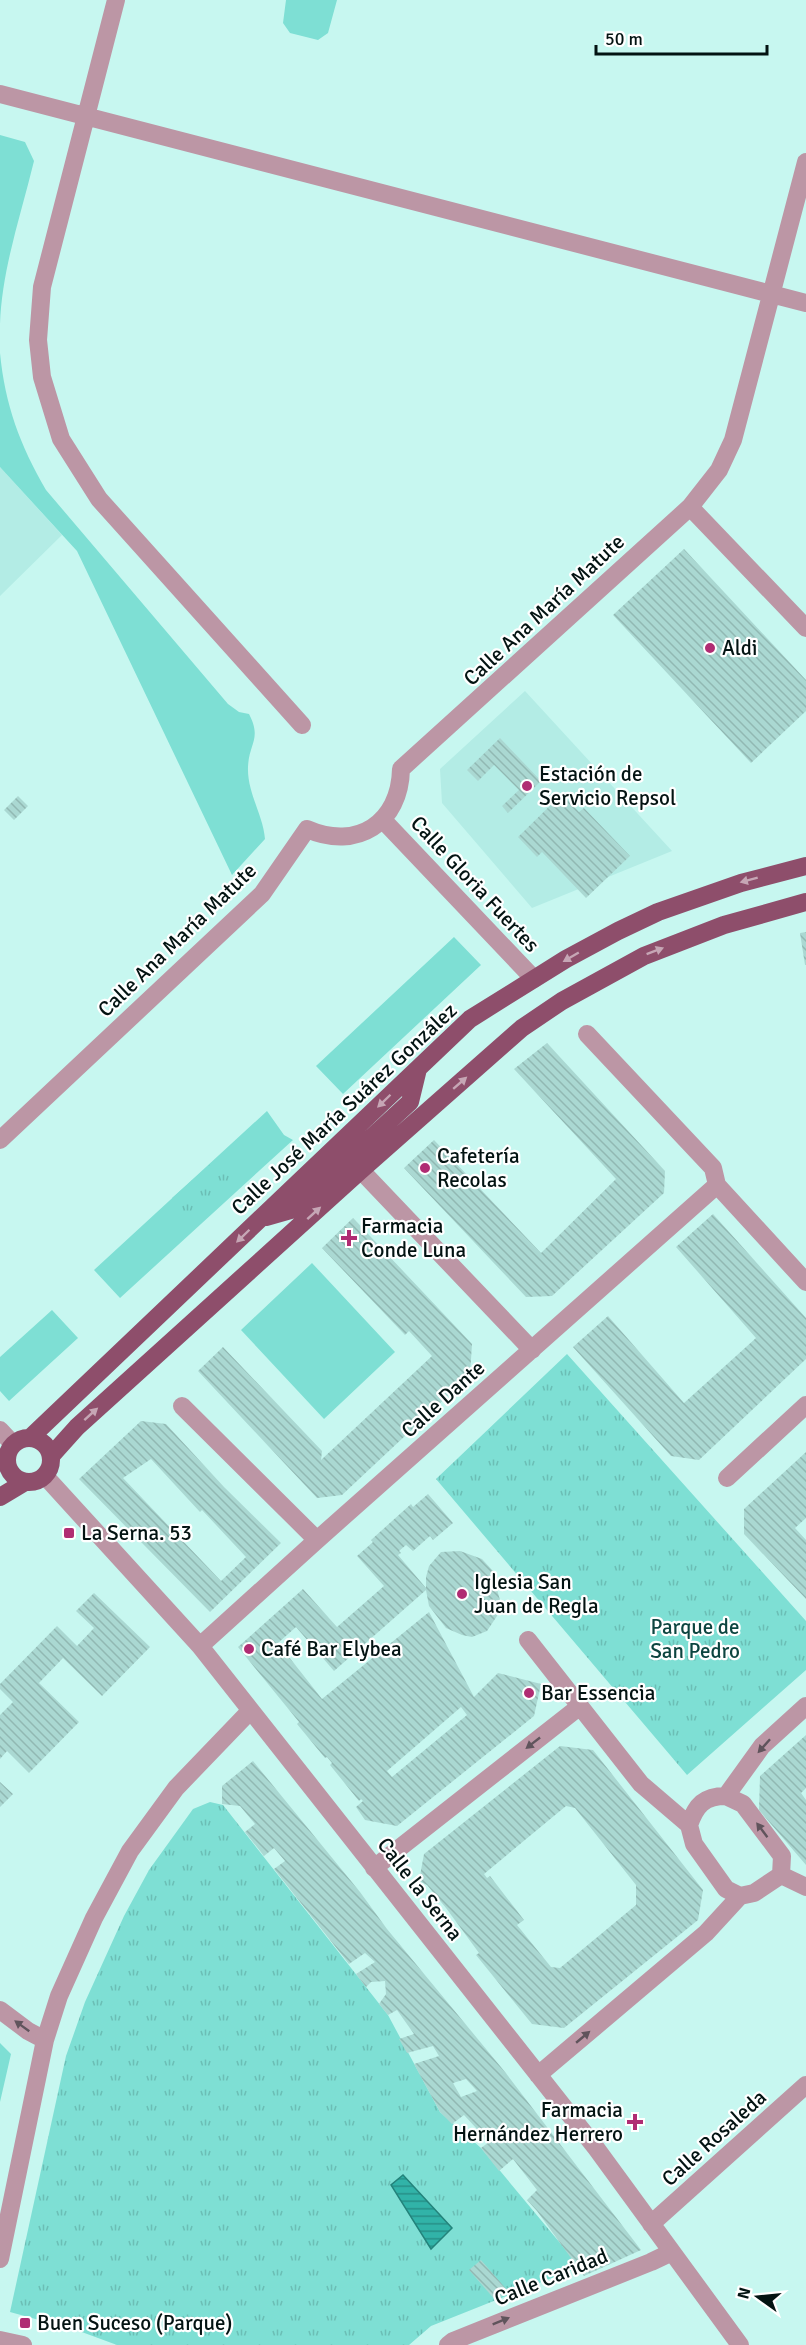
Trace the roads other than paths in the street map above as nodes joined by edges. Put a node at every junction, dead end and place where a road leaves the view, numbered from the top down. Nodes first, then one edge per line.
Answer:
1 (116, 0) edge
2 (0, 94) edge
3 (86, 116) junction
4 (806, 162) edge
5 (772, 294) junction
6 (806, 303) edge
7 (690, 507) junction
8 (806, 628) edge
9 (302, 725) dead end
10 (383, 820) junction
11 (806, 866) edge
12 (806, 902) edge
13 (534, 979) junction
14 (587, 1034) dead end
15 (418, 1069) junction
16 (0, 1140) edge
17 (355, 1164) junction
18 (717, 1185) junction
19 (261, 1219) junction
20 (806, 1282) edge
21 (532, 1350) junction
22 (806, 1405) edge
23 (182, 1406) dead end
24 (0, 1430) edge
25 (31, 1437) junction
26 (7, 1452) edge
27 (51, 1456) junction
28 (45, 1476) junction
29 (727, 1478) dead end
30 (25, 1482) junction
31 (0, 1497) edge
32 (317, 1540) junction
33 (528, 1640) dead end
34 (200, 1646) junction
35 (806, 1706) edge
36 (579, 1707) junction
37 (250, 1711) junction
38 (726, 1796) junction
39 (688, 1825) junction
40 (374, 1868) junction
41 (781, 1875) junction
42 (806, 1887) edge
43 (740, 1896) junction
44 (0, 2010) edge
45 (45, 2040) junction
46 (538, 2075) junction
47 (806, 2085) edge
48 (651, 2224) junction
49 (672, 2252) junction
50 (0, 2259) edge
51 (0, 2340) edge
52 (23, 2345) edge
53 (448, 2345) edge
54 (740, 2345) edge

1 - 3 street
2 - 3 street
3 - 5 street
3 - 9 street
4 - 5 street, Calle Ana María Matute
5 - 6 street
5 - 7 street, Calle Ana María Matute
7 - 8 street
7 - 10 street, Calle Ana María Matute
10 - 13 street, Calle Gloria Fuertes
10 - 16 street, Calle Ana María Matute
11 -> 13 main road, Calle José María Suárez González
17 -> 12 main road
13 - 15 main road, Calle José María Suárez González
14 - 18 street
15 - 17 main road
15 -> 19 main road, Calle José María Suárez González
17 - 19 main road
17 - 21 street
27 -> 17 main road
18 - 20 street
18 - 21 street, Calle Dante
19 -> 25 main road, Calle José María Suárez González
21 - 32 street, Calle Dante
22 - 29 street
23 - 32 street
24 - 26 street
25 - 26 main road
25 - 27 main road
26 - 30 main road
27 - 28 main road
28 - 30 main road
28 - 34 street, Calle la Serna
30 - 31 main road
32 - 34 street, Calle Dante
33 - 36 street
34 - 37 street, Calle la Serna
35 -> 38 street
36 - 39 street
36 -> 40 street
37 - 40 street, Calle la Serna
37 - 45 street
38 - 39 street
41 -> 38 street
39 - 43 street
40 - 46 street, Calle la Serna
41 - 42 street
41 - 43 street
46 -> 43 street
45 -> 44 street
45 - 50 street
46 - 48 street, Calle la Serna
47 - 48 street, Calle Rosaleda
48 - 49 street, Calle la Serna
53 -> 49 street, Calle Caridad
49 - 54 street, Calle la Serna
51 - 52 street

